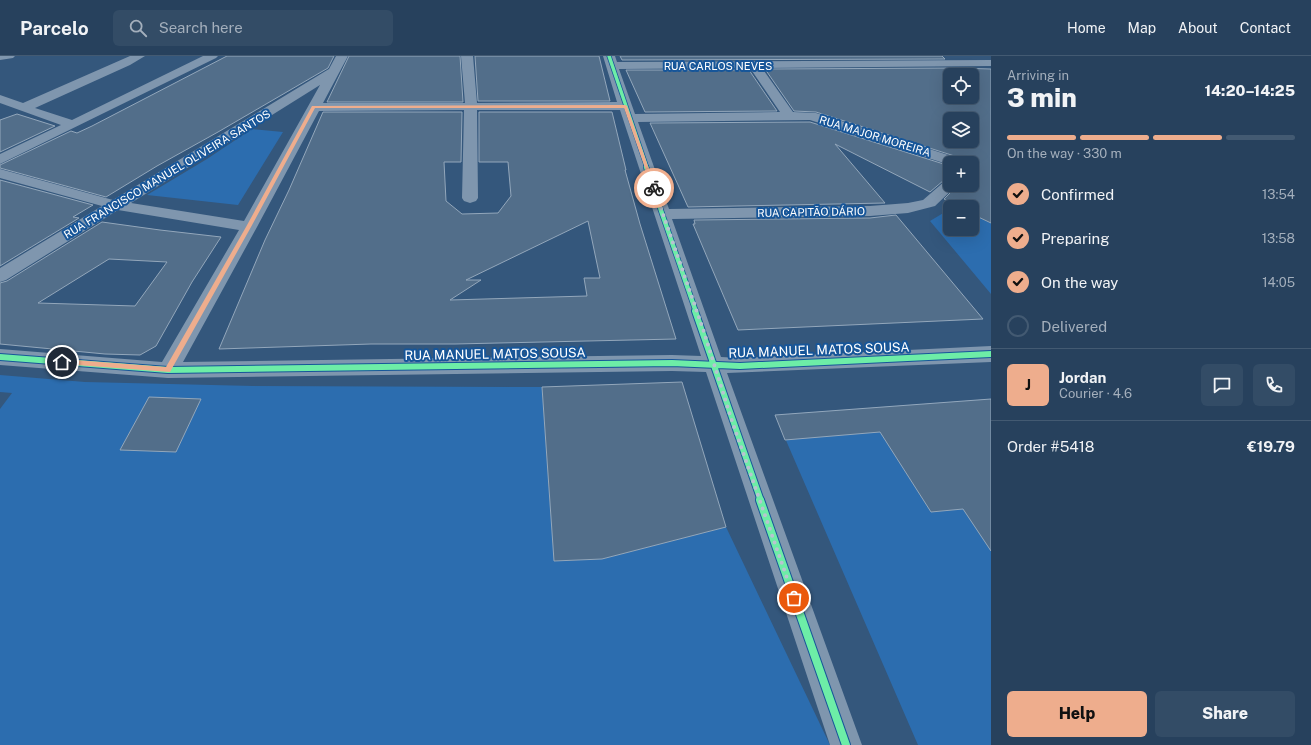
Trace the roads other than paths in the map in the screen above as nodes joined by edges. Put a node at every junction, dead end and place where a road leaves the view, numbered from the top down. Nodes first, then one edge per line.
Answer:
1 (9, 56) edge
2 (139, 56) edge
3 (212, 56) edge
4 (342, 56) edge
5 (467, 56) edge
6 (0, 57) edge
7 (611, 61) edge
8 (991, 64) edge
9 (754, 66) junction
10 (334, 71) junction
11 (0, 99) edge
12 (314, 107) junction
13 (471, 107) junction
14 (22, 108) junction
15 (628, 112) junction
16 (789, 116) junction
17 (71, 124) junction
18 (943, 158) edge
19 (0, 160) edge
20 (0, 173) edge
21 (943, 191) edge
22 (470, 198) dead end
23 (115, 205) junction
24 (663, 214) junction
25 (249, 227) junction
26 (0, 276) edge
27 (991, 354) edge
28 (0, 357) edge
29 (714, 365) junction
30 (168, 370) junction
31 (846, 745) edge

1 - 6 street
2 - 14 street
3 - 17 street
4 - 10 street
5 - 13 street
7 - 9 street, RUA CARLOS NEVES
7 - 15 street
8 - 9 street, RUA CARLOS NEVES
9 - 16 street
10 - 12 street
10 - 23 street, RUA FRANCISCO MANUEL OLIVEIRA SANTOS
11 - 14 street
12 - 13 street, RUA MAJOR MOREIRA
12 - 25 street
13 - 15 street, RUA MAJOR MOREIRA
13 - 22 street
14 - 17 street
15 - 16 street, RUA MAJOR MOREIRA
15 - 24 street
16 - 18 street, RUA MAJOR MOREIRA
17 - 19 street
20 - 23 street
21 - 24 street, RUA CAPITÃO DÁRIO
23 - 25 street
23 - 26 street, RUA FRANCISCO MANUEL OLIVEIRA SANTOS
24 - 29 street
25 - 30 street
27 - 29 street, RUA MANUEL MATOS SOUSA
28 - 30 street, RUA MANUEL MATOS SOUSA
29 - 30 street, RUA MANUEL MATOS SOUSA
29 - 31 street

